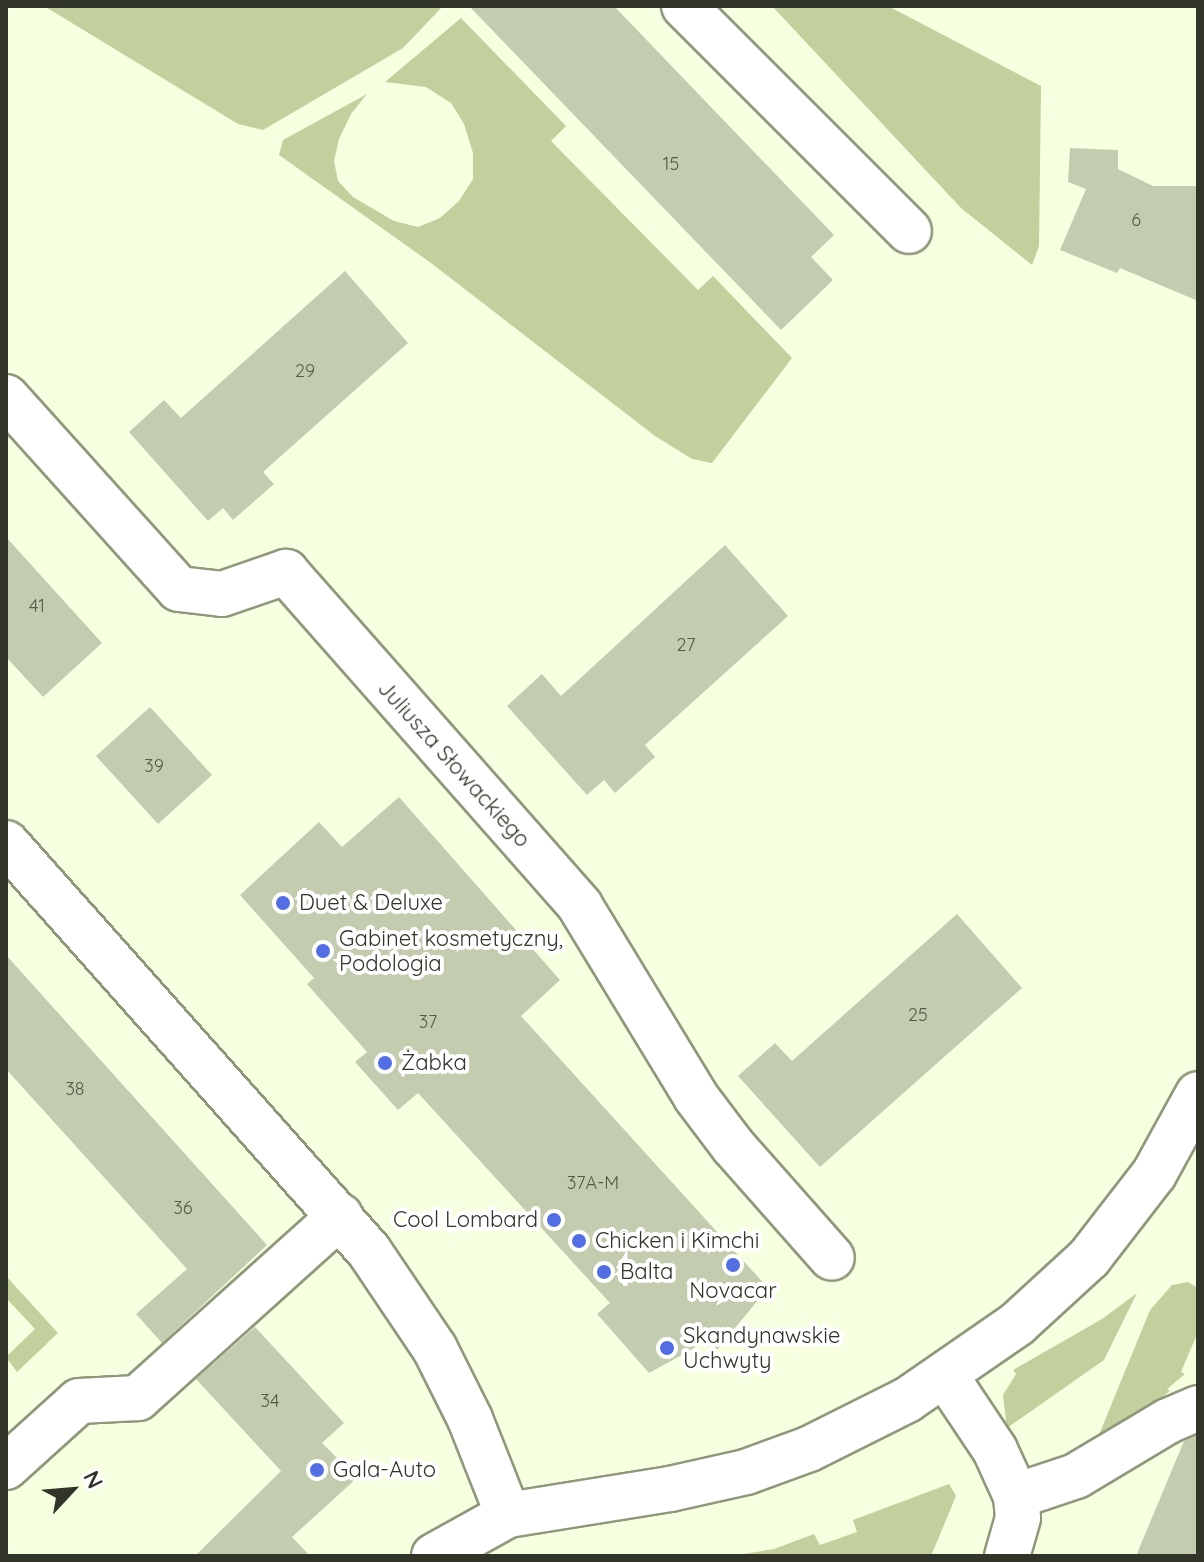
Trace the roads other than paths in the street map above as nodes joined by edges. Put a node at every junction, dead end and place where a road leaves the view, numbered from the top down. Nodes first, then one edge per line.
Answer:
1 (684, 6) edge
2 (909, 231) dead end
3 (6, 397) edge
4 (6, 843) edge
5 (1198, 1094) edge
6 (340, 1216) junction
7 (832, 1258) dead end
8 (945, 1375) junction
9 (1198, 1408) edge
10 (6, 1467) edge
11 (1016, 1496) junction
12 (508, 1515) junction
13 (434, 1556) edge
14 (1007, 1556) edge

1 - 2 street
3 - 7 street, Juliusza Słowackiego
4 - 6 street
5 - 8 street
6 - 10 street
6 - 12 street
8 - 11 street
8 - 12 street
9 - 11 street
11 - 14 street
12 - 13 street

